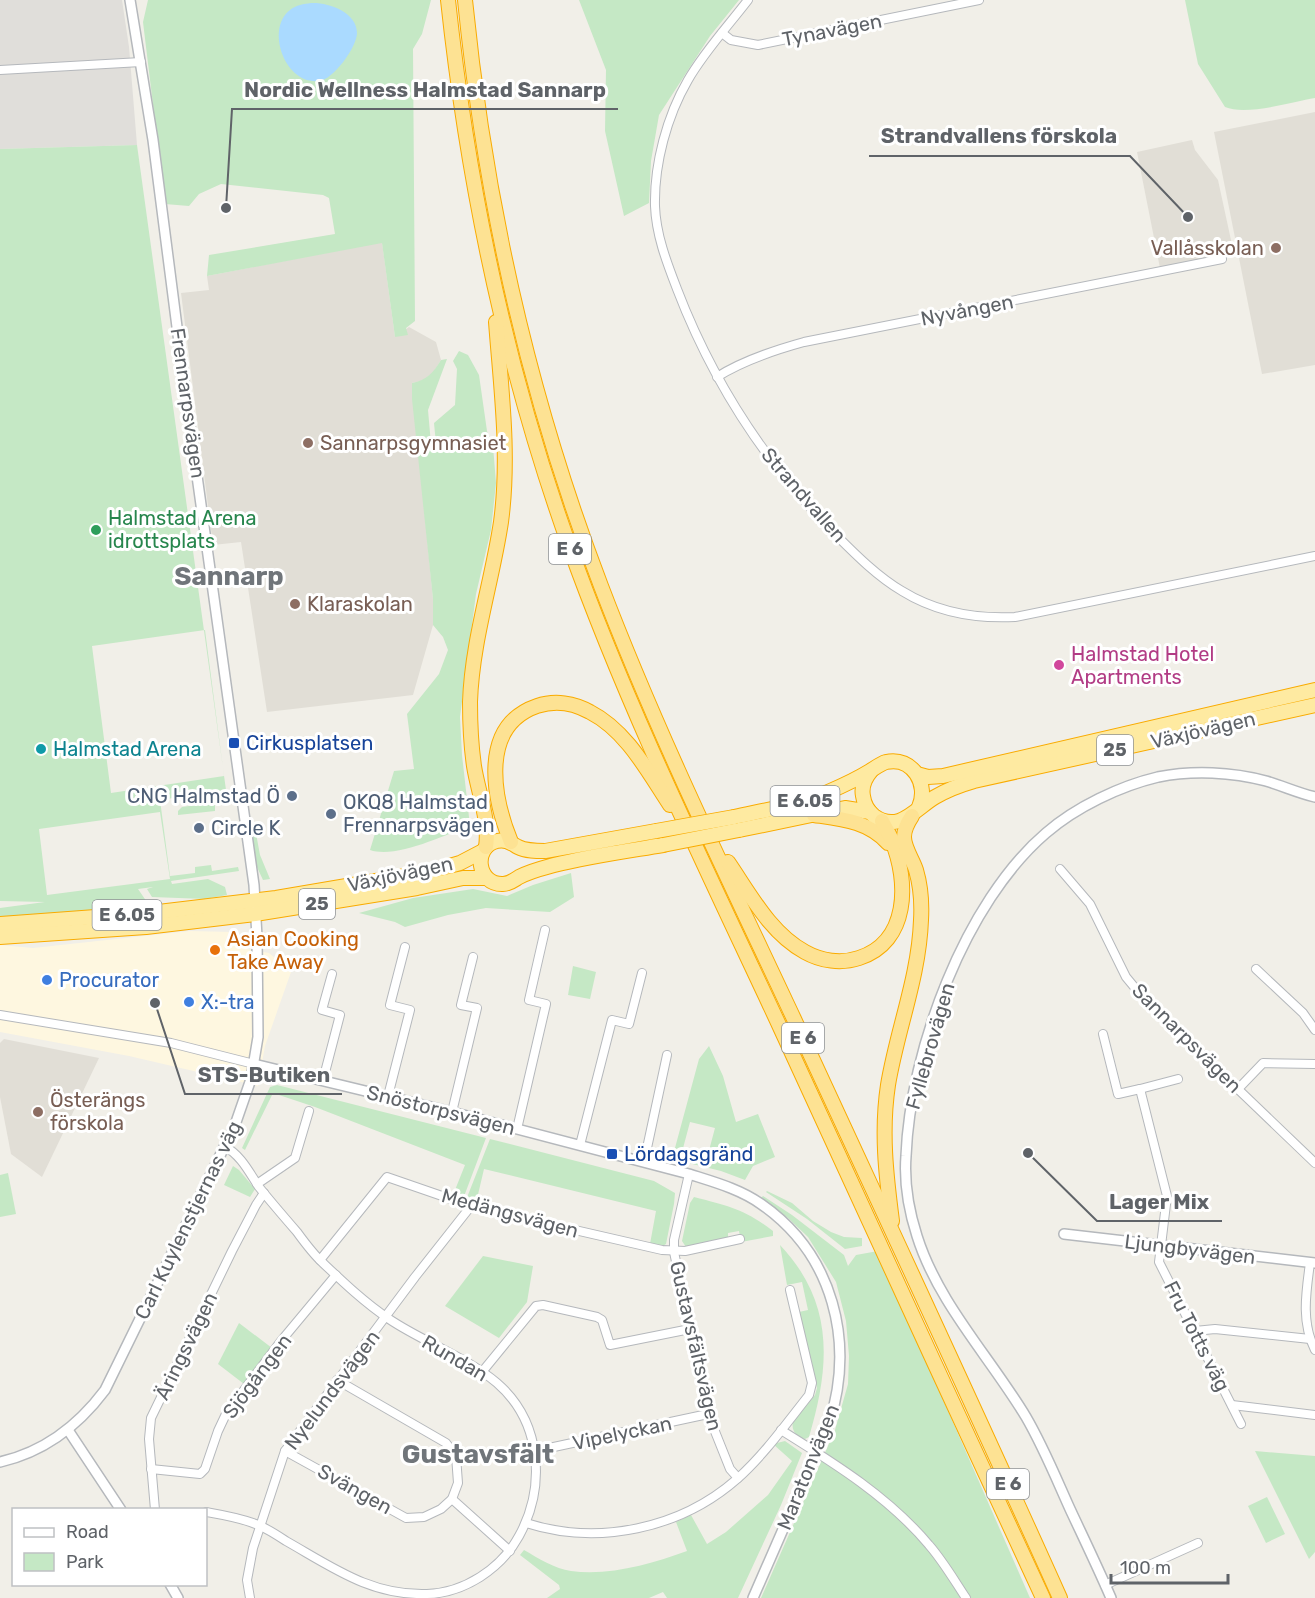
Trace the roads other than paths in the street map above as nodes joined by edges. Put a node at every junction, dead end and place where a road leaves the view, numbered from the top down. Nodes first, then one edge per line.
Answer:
1 (130, 0) edge
2 (448, 0) edge
3 (465, 0) edge
4 (748, 0) edge
5 (979, 0) edge
6 (722, 33) junction
7 (141, 62) junction
8 (0, 70) edge
9 (1222, 259) dead end
10 (492, 278) junction
11 (717, 377) junction
12 (1315, 556) edge
13 (1315, 690) edge
14 (1315, 705) edge
15 (871, 771) junction
16 (917, 774) junction
17 (1315, 797) edge
18 (916, 811) junction
19 (814, 815) junction
20 (876, 817) junction
21 (736, 823) junction
22 (706, 829) junction
23 (696, 843) junction
24 (514, 845) junction
25 (485, 849) junction
26 (898, 859) junction
27 (1060, 869) dead end
28 (518, 877) junction
29 (486, 878) junction
30 (255, 908) junction
31 (0, 924) edge
32 (545, 930) dead end
33 (0, 938) edge
34 (405, 946) dead end
35 (473, 957) dead end
36 (1256, 969) dead end
37 (642, 973) dead end
38 (332, 974) dead end
39 (0, 1015) edge
40 (1315, 1030) edge
41 (1103, 1034) dead end
42 (668, 1055) dead end
43 (254, 1064) junction
44 (1315, 1064) edge
45 (1178, 1079) dead end
46 (323, 1080) junction
47 (1140, 1089) junction
48 (1238, 1089) junction
49 (388, 1096) junction
50 (309, 1111) dead end
51 (452, 1112) junction
52 (517, 1129) junction
53 (580, 1145) junction
54 (224, 1146) junction
55 (644, 1162) junction
56 (1315, 1163) edge
57 (689, 1174) junction
58 (257, 1184) junction
59 (737, 1191) joint
60 (264, 1193) junction
61 (471, 1206) junction
62 (1064, 1234) dead end
63 (894, 1236) junction
64 (740, 1239) dead end
65 (1160, 1246) junction
66 (674, 1252) junction
67 (320, 1260) junction
68 (1312, 1263) edge
69 (336, 1275) junction
70 (790, 1290) dead end
71 (387, 1318) junction
72 (690, 1329) junction
73 (1195, 1331) junction
74 (1310, 1340) junction
75 (1315, 1350) edge
76 (482, 1372) junction
77 (337, 1380) junction
78 (1232, 1406) junction
79 (708, 1414) junction
80 (1315, 1414) edge
81 (1241, 1424) dead end
82 (68, 1430) junction
83 (782, 1430) junction
84 (285, 1451) junction
85 (535, 1451) junction
86 (816, 1452) junction
87 (0, 1462) edge
88 (151, 1468) junction
89 (738, 1478) junction
90 (452, 1498) junction
91 (120, 1508) edge
92 (155, 1508) edge
93 (207, 1512) edge
94 (526, 1523) junction
95 (259, 1526) junction
96 (1197, 1543) dead end
97 (510, 1551) junction
98 (1105, 1585) junction
99 (431, 1596) edge
100 (250, 1598) edge
101 (753, 1598) edge
102 (966, 1598) edge
103 (1043, 1598) edge
104 (1060, 1598) edge
105 (1111, 1598) edge

1 - 7 street, Frennarpsvägen
2 - 10 highway, E 6
3 - 22 highway, E 6
4 - 6 street, Strandvallen
5 - 6 street, Tynavägen
6 - 11 street, Strandvallen
7 - 8 street
7 - 30 street, Frennarpsvägen
9 - 11 street, Nyvången
10 - 23 highway, E 6
10 - 25 highway
11 - 12 street, Strandvallen
13 - 16 highway, Växjövägen / 25
14 - 18 highway, Växjövägen / 25
15 - 16 highway, Växjövägen
15 - 20 highway
15 - 21 highway, Växjövägen / E 6.05
16 - 18 highway
17 - 98 street, Fyllebrovägen
18 - 20 highway, Växjövägen
18 - 63 highway
19 - 20 highway, Växjövägen / E 6.05
19 - 21 highway, Växjövägen / E 6.05
19 - 26 highway
20 - 26 highway
21 - 24 highway, Växjövägen / E 6.05, bridge
21 - 28 highway, Växjövägen / E 6.05, bridge
22 - 26 highway
22 - 63 highway, E 6
23 - 24 highway
23 - 103 highway, E 6
24 - 25 highway, Växjövägen
24 - 28 highway
25 - 29 highway, Växjövägen
25 - 30 highway, Växjövägen / E 6.05
27 - 48 street, Sannarpsvägen
28 - 29 highway, Växjövägen
29 - 30 highway, Växjövägen / 25
30 - 31 highway, Växjövägen / E 6.05
30 - 33 highway, Växjövägen / 25
30 - 43 street, Carl Kuylenstjernas väg
32 - 52 street
34 - 49 street
35 - 51 street
36 - 40 street
37 - 53 street
38 - 46 street
39 - 43 street, Snöstorpsvägen
41 - 47 street
42 - 55 street
43 - 46 street, Snöstorpsvägen
43 - 54 street, Carl Kuylenstjernas väg
44 - 48 street
45 - 47 street
46 - 49 street, Snöstorpsvägen
47 - 65 street, Fru Totts väg
48 - 56 street, Sannarpsvägen
49 - 51 street, Snöstorpsvägen
50 - 58 street
51 - 52 street, Snöstorpsvägen
52 - 53 street, Snöstorpsvägen
53 - 55 street, Snöstorpsvägen
54 - 58 street, Rundan
54 - 82 street, Carl Kuylenstjernas väg
55 - 57 street, Snöstorpsvägen
57 - 59 street, Snöstorpsvägen
57 - 66 street, Gustavsfältsvägen
58 - 60 street, Rundan
59 - 86 street, Maratonvägen
60 - 67 street, Rundan
60 - 88 street, Äringsvägen
61 - 66 street, Medängsvägen
61 - 67 street, Medängsvägen
61 - 71 street, Nyelundsvägen
62 - 65 street, Ljungbyvägen
63 - 104 highway, E 6
64 - 66 street, Medängsvägen
65 - 68 street, Ljungbyvägen
65 - 73 street, Fru Totts väg
66 - 72 street, Gustavsfältsvägen
67 - 69 street, Rundan
68 - 74 street
69 - 71 street, Rundan
69 - 88 street, Sjögången
70 - 83 street
71 - 76 street, Rundan
71 - 77 street, Nyelundsvägen
72 - 76 street
72 - 79 street, Gustavsfältsvägen
73 - 74 street
73 - 78 street, Fru Totts väg
74 - 75 street
76 - 85 street, Rundan
77 - 84 street, Nyelundsvägen
77 - 90 street
78 - 80 street
78 - 81 street, Fru Totts väg
79 - 85 street, Vipelyckan
79 - 89 street, Gustavsfältsvägen
82 - 87 street, Carl Kuylenstjernas väg
82 - 91 street
83 - 86 street
83 - 89 street
84 - 90 street, Svängen
84 - 95 street, Nyelundsvägen
85 - 94 street, Rundan
86 - 101 street, Maratonvägen
86 - 102 street
88 - 92 street, Äringsvägen
89 - 94 street
90 - 97 street
93 - 95 street, Rundan
94 - 97 street, Rundan
95 - 99 street, Rundan
95 - 100 street, Nyelundsvägen
96 - 98 street
97 - 99 street, Rundan
98 - 105 street, Fyllebrovägen

